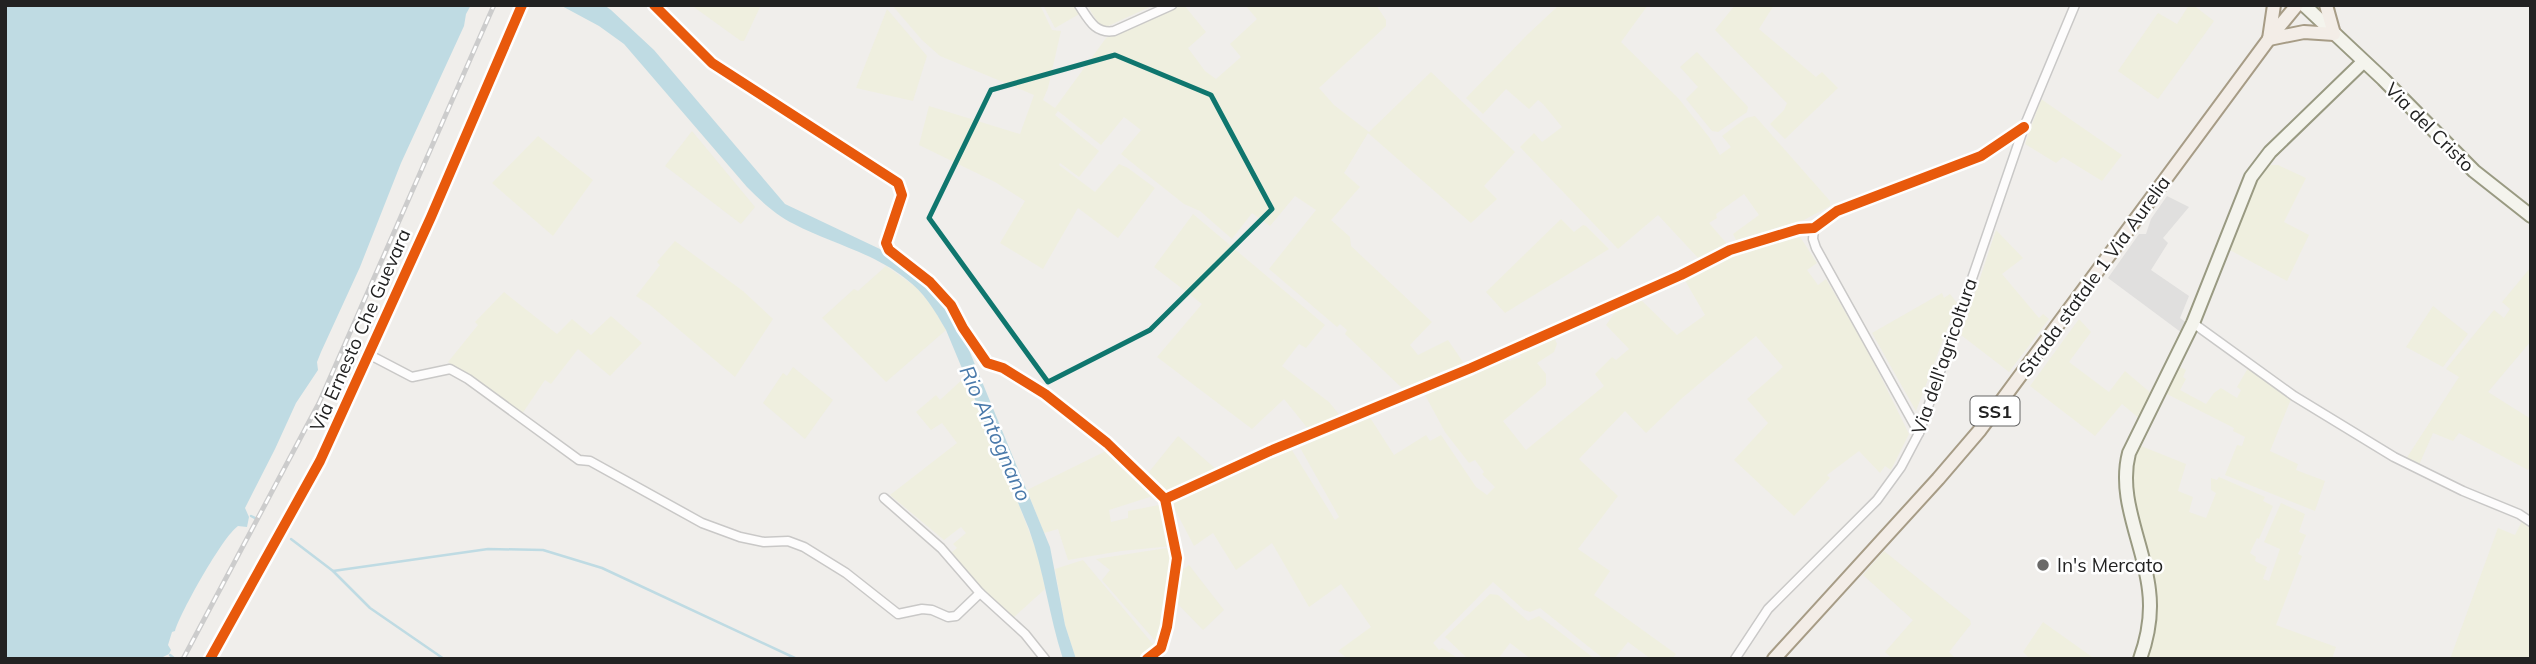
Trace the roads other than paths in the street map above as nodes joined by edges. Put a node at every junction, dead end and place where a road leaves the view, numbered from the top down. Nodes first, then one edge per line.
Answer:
1 (522, 5) edge
2 (653, 5) edge
3 (1079, 5) edge
4 (1172, 5) edge
5 (2075, 5) edge
6 (2274, 5) edge
7 (2297, 5) edge
8 (2304, 5) edge
9 (2326, 5) edge
10 (2334, 34) junction
11 (2269, 39) junction
12 (2363, 62) junction
13 (2024, 127) junction
14 (2531, 216) edge
15 (1814, 228) junction
16 (2193, 323) junction
17 (368, 354) junction
18 (1919, 433) junction
19 (884, 498) dead end
20 (1166, 499) junction
21 (2531, 522) edge
22 (980, 593) junction
23 (210, 659) edge
24 (1045, 659) edge
25 (1147, 659) edge
26 (1735, 659) edge
27 (1774, 659) edge
28 (2140, 659) edge

1 - 17 street, Via Ernesto Che Guevara
2 - 20 street
3 - 4 street
5 - 13 street, Via dell'agricoltura
6 - 11 main road
7 - 11 main road, SS1
8 - 10 street, Via del Cristo
9 - 10 main road
10 - 11 main road
10 - 12 street, Via del Cristo
11 - 27 main road, Strada statale 1 Via Aurelia / SS1
12 - 14 street, Via del Cristo
12 - 16 street
13 - 15 street
13 - 18 street, Via dell'agricoltura
15 - 18 street
15 - 20 street
16 - 21 street
16 - 28 street
17 - 22 street
17 - 23 street, Via Ernesto Che Guevara
18 - 26 street, Via dell'agricoltura
19 - 22 street
20 - 25 street
22 - 24 street

